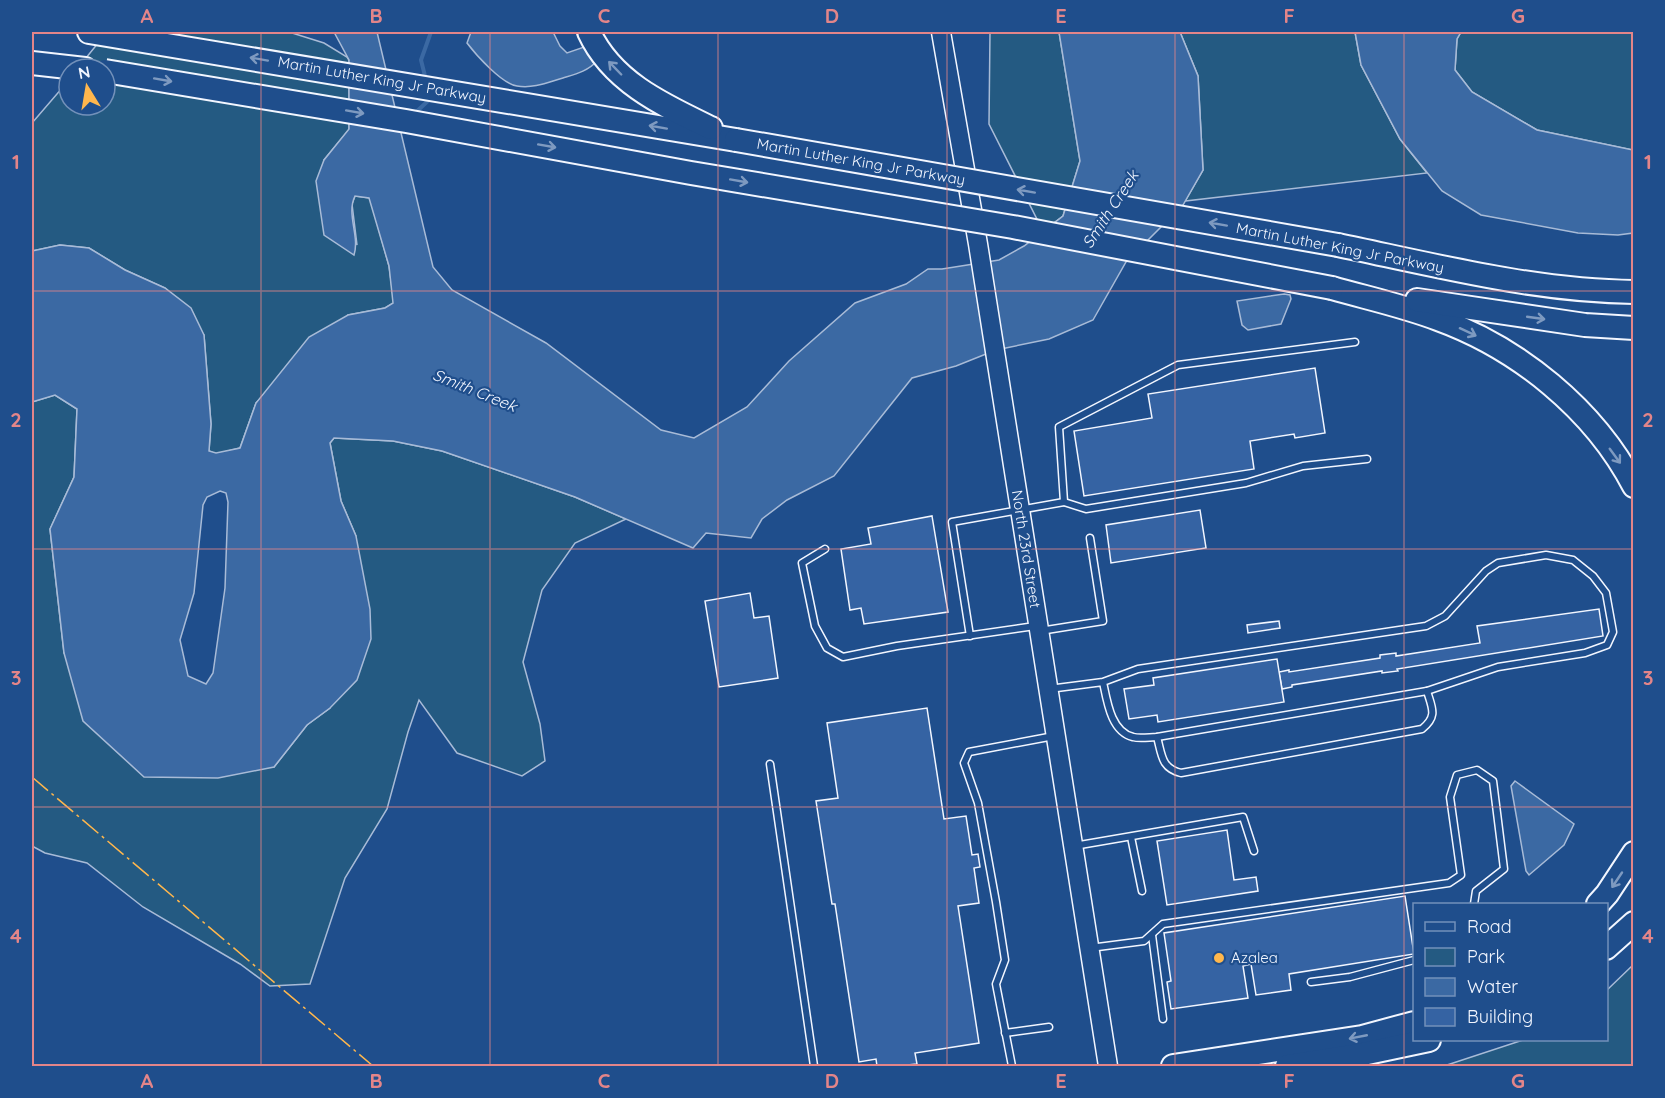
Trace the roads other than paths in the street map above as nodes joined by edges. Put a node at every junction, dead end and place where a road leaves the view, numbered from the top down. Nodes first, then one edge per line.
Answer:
1 (89, 32) edge
2 (589, 32) edge
3 (941, 32) edge
4 (32, 63) edge
5 (57, 66) edge
6 (117, 73) edge
7 (736, 140) junction
8 (1332, 288) junction
9 (1634, 292) edge
10 (1634, 328) edge
11 (1355, 342) dead end
12 (1367, 459) dead end
13 (1634, 486) edge
14 (1064, 502) junction
15 (1020, 510) junction
16 (1090, 538) dead end
17 (825, 549) dead end
18 (1039, 628) junction
19 (970, 636) junction
20 (1103, 682) junction
21 (1049, 690) junction
22 (1427, 691) junction
23 (1056, 735) junction
24 (1157, 737) junction
25 (770, 764) dead end
26 (1131, 837) junction
27 (1073, 846) junction
28 (1254, 851) dead end
29 (1634, 853) edge
30 (1142, 891) dead end
31 (1474, 903) edge
32 (1599, 903) edge
33 (1634, 923) edge
34 (1152, 935) junction
35 (1608, 946) edge
36 (1090, 948) junction
37 (1413, 960) edge
38 (1311, 982) dead end
39 (1163, 1019) dead end
40 (1413, 1023) edge
41 (1049, 1027) dead end
42 (1005, 1033) junction
43 (1424, 1041) edge
44 (814, 1066) edge
45 (1011, 1066) edge
46 (1108, 1066) edge
47 (1173, 1066) edge
48 (1287, 1066) edge

7 -> 1 highway, Martin Luther King Jr Parkway
7 -> 2 highway
3 - 15 main road, North 23rd Street
4 - 5 highway
6 -> 8 highway, bridge
9 -> 7 highway, Martin Luther King Jr Parkway, bridge
8 -> 10 highway
8 -> 13 highway
11 - 14 lane
12 - 14 lane
14 - 15 lane
15 - 18 main road, North 23rd Street
15 - 19 lane
16 - 18 lane
17 - 19 lane
18 - 19 lane
18 - 21 main road, North 23rd Street
20 - 21 lane
20 - 22 lane
20 - 24 lane
21 - 23 main road, North 23rd Street
22 - 24 lane
22 - 24 lane
23 - 27 main road, North 23rd Street
23 - 42 lane
25 - 44 lane
26 - 27 lane
26 - 28 lane
26 - 30 lane
27 - 36 main road, North 23rd Street
29 -> 32 highway
31 - 34 lane
33 - 35 highway
34 - 36 lane
34 - 39 lane
36 - 46 main road, North 23rd Street
37 - 38 lane
40 -> 47 highway
41 - 42 lane
42 - 45 lane
43 - 48 highway

